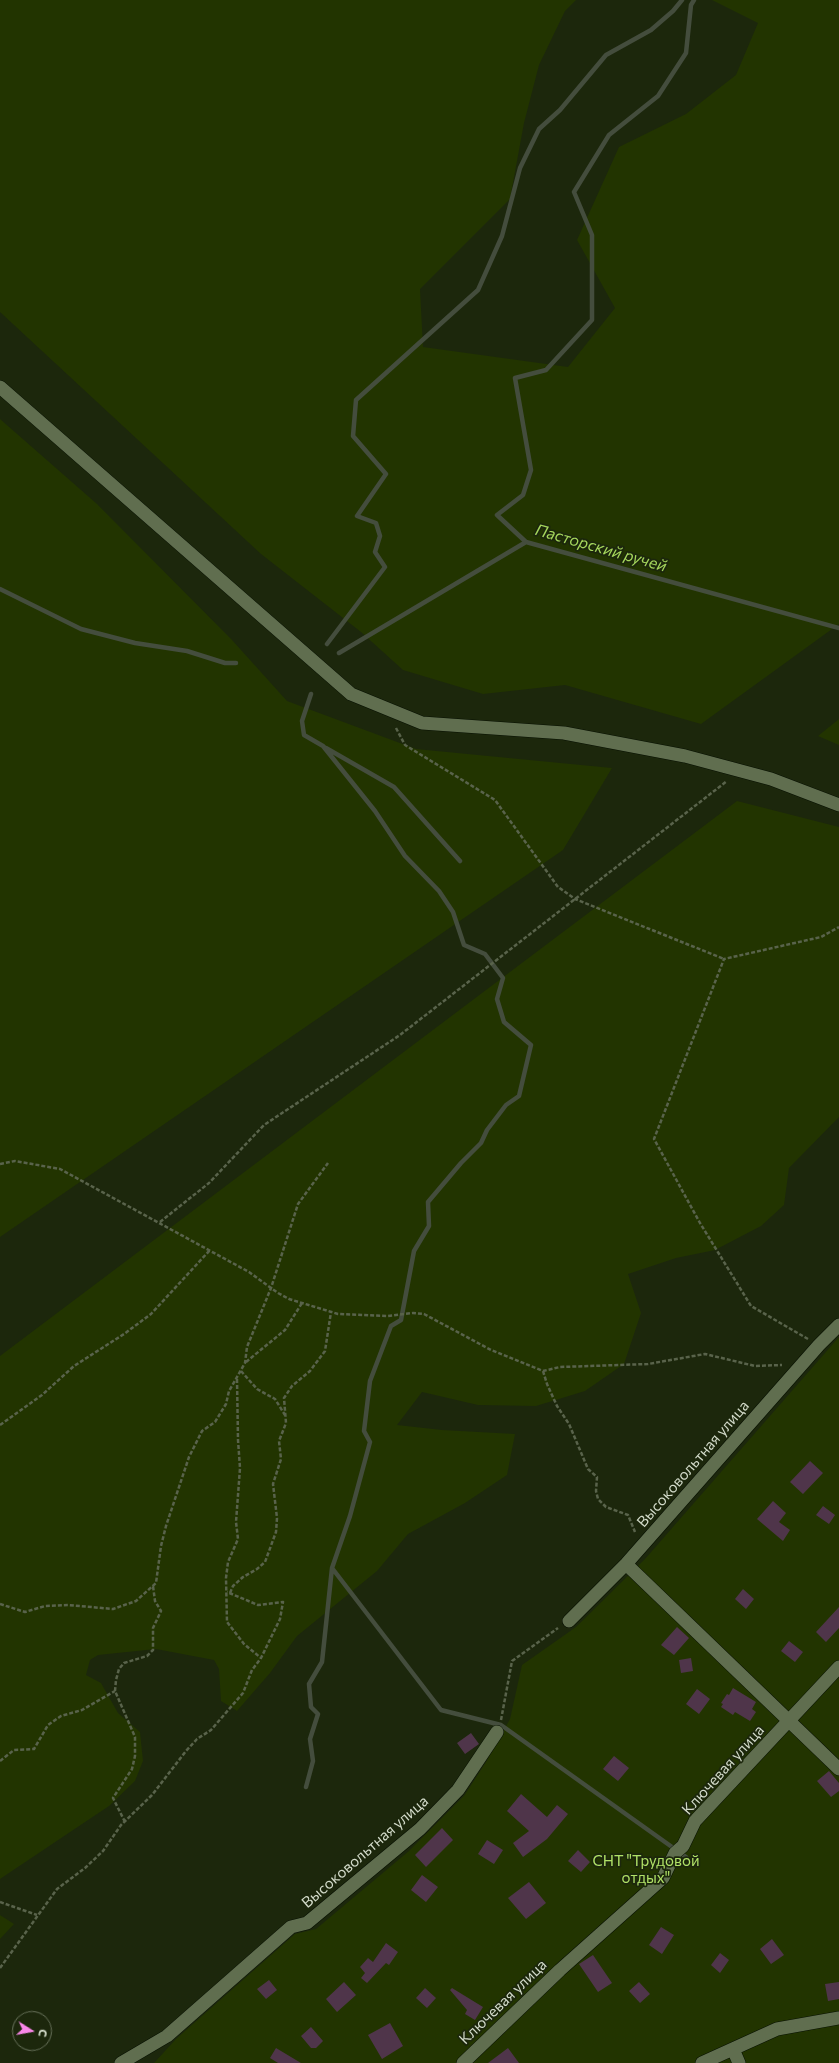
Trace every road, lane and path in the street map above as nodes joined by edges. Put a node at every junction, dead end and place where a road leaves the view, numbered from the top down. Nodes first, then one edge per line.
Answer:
1 (0, 387) edge
2 (386, 709) junction
3 (740, 770) junction
4 (839, 805) edge
5 (575, 899) junction
6 (839, 927) edge
7 (724, 959) junction
8 (328, 1163) dead end
9 (0, 1164) edge
10 (160, 1222) junction
11 (210, 1250) junction
12 (271, 1288) junction
13 (302, 1303) junction
14 (331, 1312) junction
15 (839, 1325) edge
16 (819, 1345) junction
17 (245, 1363) junction
18 (802, 1365) junction
19 (241, 1371) junction
20 (544, 1371) junction
21 (236, 1379) junction
22 (285, 1415) junction
23 (0, 1425) edge
24 (641, 1547) junction
25 (626, 1564) junction
26 (153, 1586) junction
27 (229, 1592) junction
28 (0, 1604) edge
29 (569, 1621) joint
30 (261, 1658) junction
31 (839, 1667) edge
32 (115, 1691) junction
33 (789, 1720) junction
34 (499, 1726) joint
35 (0, 1761) edge
36 (839, 1769) edge
37 (125, 1822) junction
38 (0, 1902) edge
39 (36, 1916) junction
40 (0, 1968) edge
41 (839, 2018) edge
42 (733, 2049) junction
43 (121, 2063) edge
44 (463, 2063) edge
45 (702, 2063) edge
46 (739, 2063) edge

1 - 2 street
2 - 3 street
2 - 5 path
3 - 4 street
3 - 5 path
5 - 7 path
5 - 10 path
6 - 7 path
7 - 16 path
8 - 12 path
9 - 10 path
10 - 11 path
11 - 12 path
11 - 23 path
12 - 13 path
12 - 17 path
13 - 14 path
13 - 17 path
14 - 20 path
14 - 22 path
15 - 16 street, Высоковольтная улица
16 - 18 street, Высоковольтная улица
17 - 19 path
18 - 20 path
18 - 24 street, Высоковольтная улица
19 - 21 path
19 - 22 path
20 - 24 path
21 - 26 path
21 - 27 path
22 - 27 path
24 - 25 street, Высоковольтная улица
25 - 29 street, Высоковольтная улица
25 - 33 street
26 - 28 path
26 - 32 path
27 - 30 path
27 - 30 path
29 - 34 path
30 - 37 path
31 - 33 street, Ключевая улица
32 - 35 path
32 - 37 path
33 - 36 street
33 - 44 street, Ключевая улица
34 - 43 street, Высоковольтная улица
37 - 39 path
38 - 39 path
39 - 40 path
41 - 42 street
42 - 45 street
42 - 46 street

